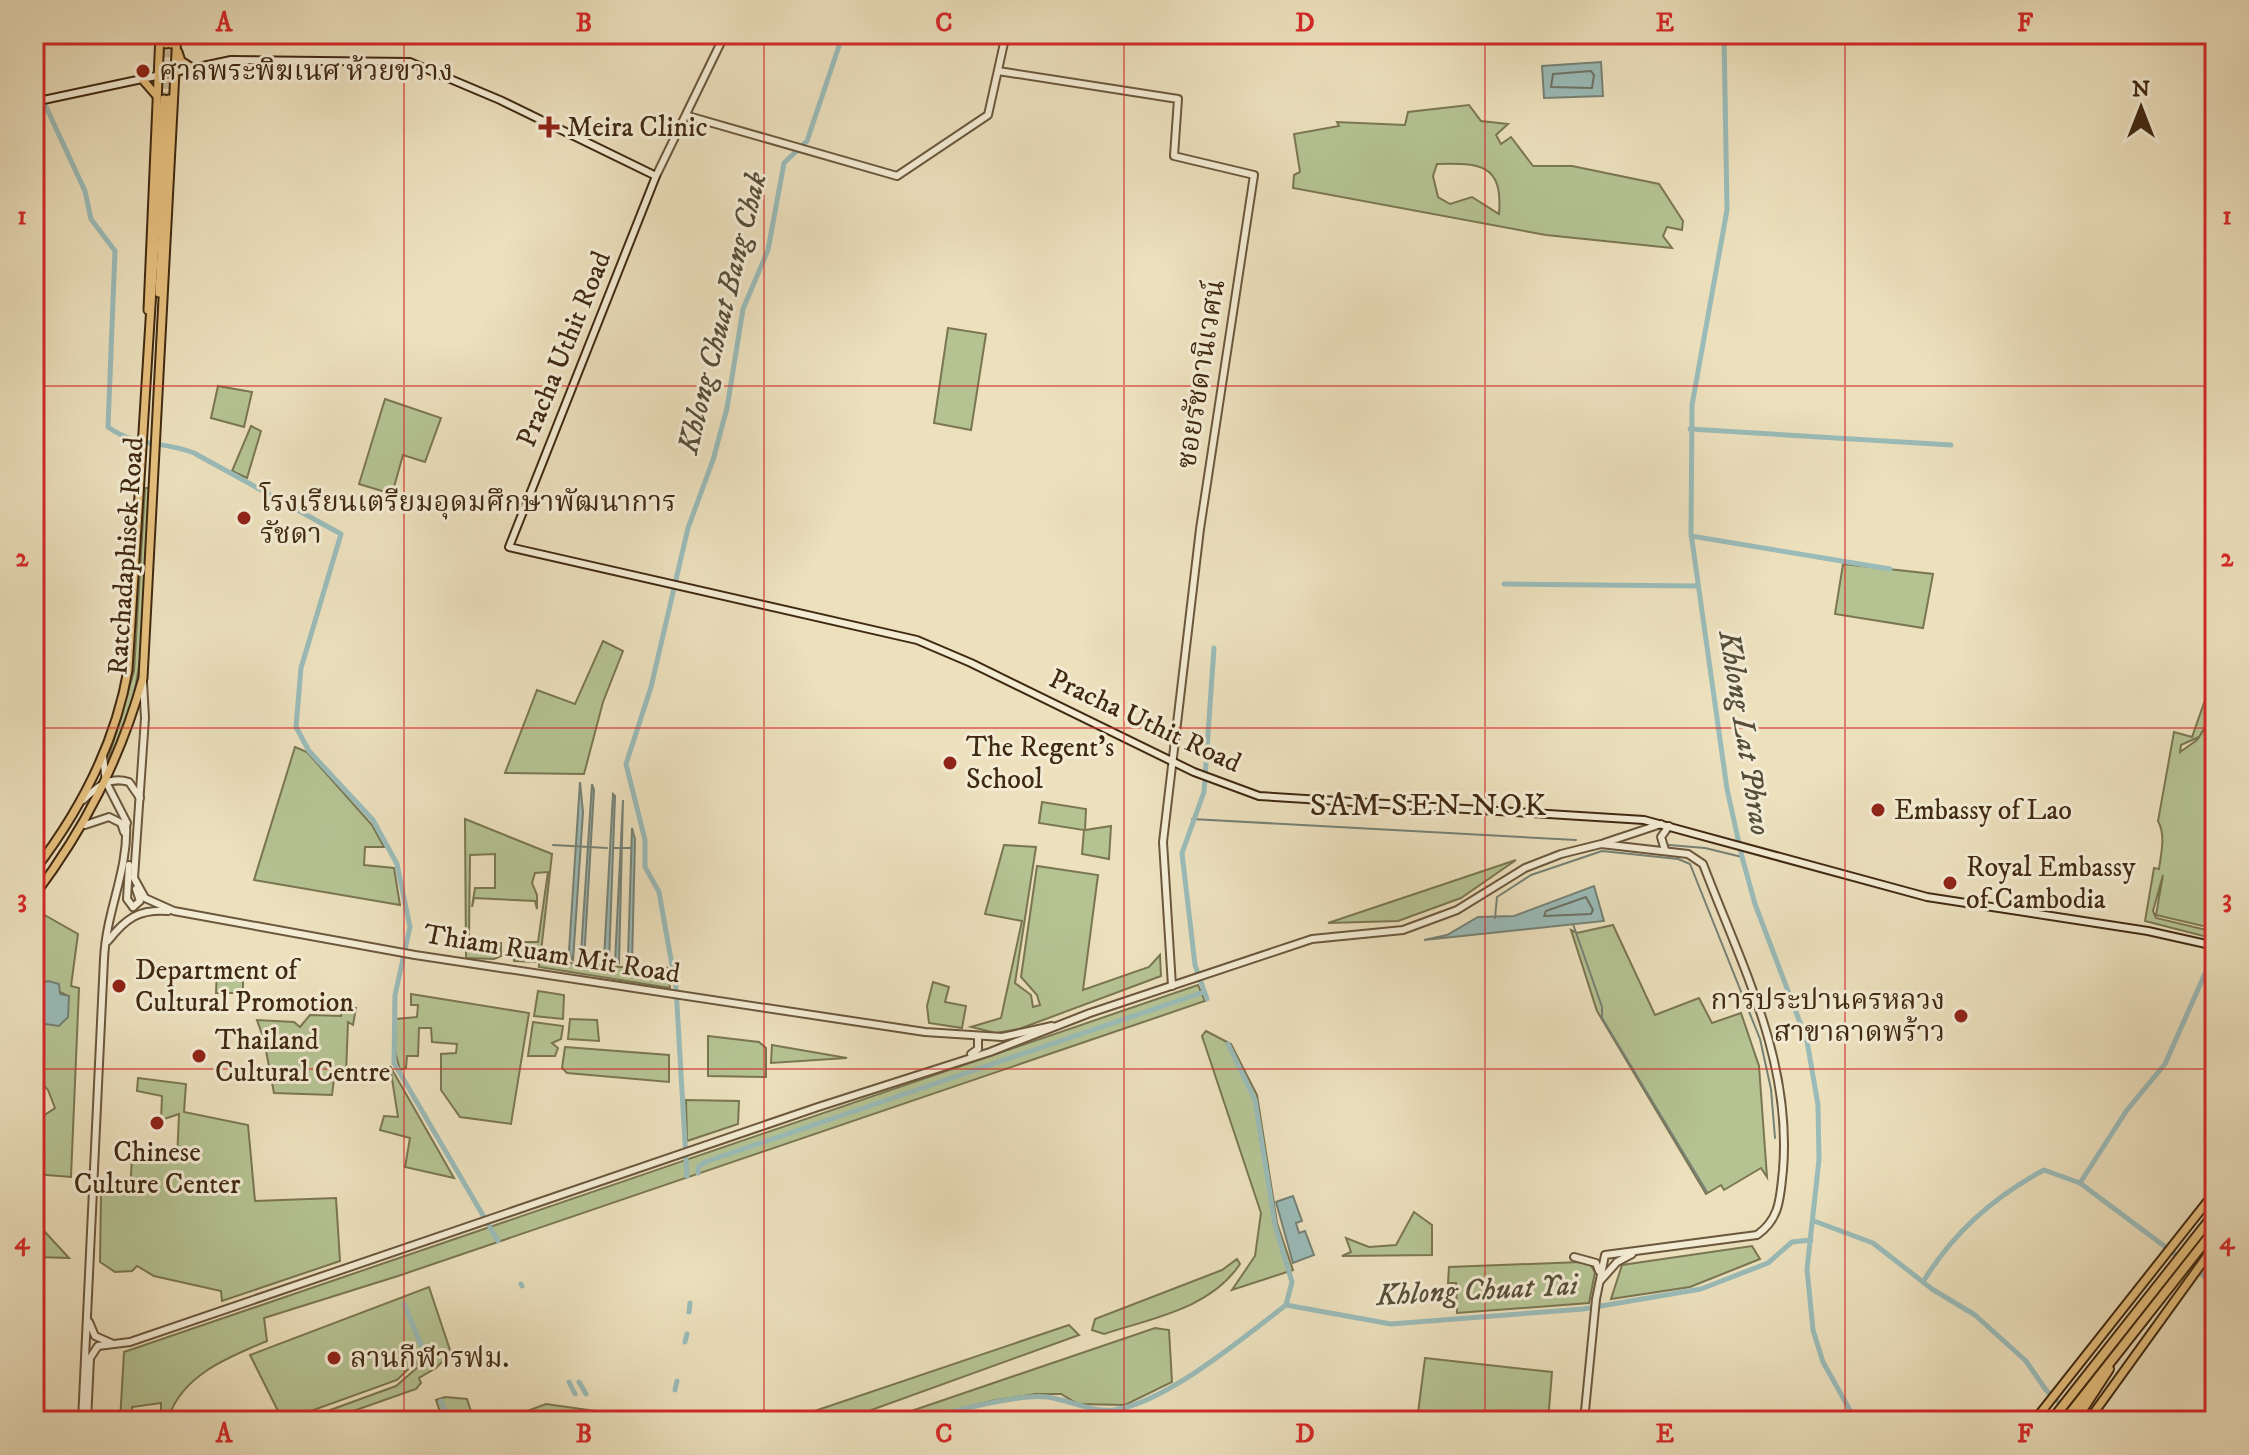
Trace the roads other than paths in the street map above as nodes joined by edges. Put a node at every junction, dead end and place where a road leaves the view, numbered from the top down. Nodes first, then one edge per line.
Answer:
1 (160, 34) edge
2 (172, 34) edge
3 (725, 34) edge
4 (1006, 34) edge
5 (168, 45) junction
6 (192, 68) junction
7 (998, 71) junction
8 (175, 73) junction
9 (158, 77) junction
10 (143, 80) junction
11 (166, 98) junction
12 (36, 102) edge
13 (688, 116) junction
14 (656, 176) junction
15 (143, 678) junction
16 (103, 756) junction
17 (1172, 761) junction
18 (106, 782) junction
19 (140, 798) junction
20 (82, 800) junction
21 (126, 822) junction
22 (85, 825) junction
23 (1665, 825) junction
24 (1601, 844) junction
25 (127, 847) junction
26 (1666, 851) junction
27 (34, 871) edge
28 (122, 877) junction
29 (134, 878) junction
30 (34, 896) edge
31 (133, 907) junction
32 (174, 911) junction
33 (105, 944) junction
34 (2215, 946) edge
35 (1172, 986) junction
36 (1059, 1025) junction
37 (978, 1038) junction
38 (964, 1058) junction
39 (2215, 1192) edge
40 (2215, 1213) edge
41 (2215, 1229) edge
42 (2215, 1245) edge
43 (1640, 1252) junction
44 (1574, 1257) dead end
45 (1599, 1283) junction
46 (88, 1319) junction
47 (111, 1344) junction
48 (2117, 1354) junction
49 (84, 1421) edge
50 (1584, 1421) edge
51 (2034, 1421) edge
52 (2051, 1421) edge
53 (2064, 1421) edge
54 (2075, 1421) edge
55 (2088, 1421) edge

1 - 5 main road, Ratchadaphisek Road
2 - 5 main road, Ratchadaphisek Road
3 - 13 street
4 - 7 street
5 - 6 main road
5 - 8 main road, Ratchadaphisek Road
5 - 9 main road, Ratchadaphisek Road
6 - 8 street
6 - 14 street
7 - 13 street
7 - 17 street, ซอยรัชดานิเวศน์
8 - 9 street
8 - 11 main road, Ratchadaphisek Road
9 - 10 street
9 - 11 main road, Ratchadaphisek Road
10 - 11 main road
10 - 12 street
11 - 15 main road, Ratchadaphisek Road
11 - 16 main road, Ratchadaphisek Road
13 - 14 street
14 - 17 street, Pracha Uthit Road
15 - 18 main road, Ratchadaphisek Road
15 - 19 street
16 - 18 street
16 - 20 main road, Ratchadaphisek Road
17 - 23 street, Pracha Uthit Road
17 - 35 street
18 - 19 street
18 - 20 street
18 - 21 street
18 - 22 main road, Ratchadaphisek Road
19 - 29 street
20 - 27 main road, Ratchadaphisek Road
21 - 25 street
21 - 31 street
22 - 25 street
22 - 30 main road, Ratchadaphisek Road
23 - 24 street, Thiam Ruam Mit Road
23 - 26 street
23 - 34 street, Pracha Uthit Road
24 - 26 street
24 - 35 street, Thiam Ruam Mit Road
25 - 28 street
26 - 43 street
28 - 31 street
28 - 33 street
29 - 31 street
29 - 32 street, Thiam Ruam Mit Road
32 - 33 street
32 - 37 street, Thiam Ruam Mit Road
33 - 46 street
35 - 36 street, Thiam Ruam Mit Road
36 - 37 street, Thiam Ruam Mit Road
36 - 38 street, Thiam Ruam Mit Road
37 - 38 street
38 - 47 street, Thiam Ruam Mit Road
39 - 51 main road
40 - 52 highway
41 - 48 highway
42 - 55 main road
43 - 45 street
43 - 45 street
44 - 45 street
45 - 50 street
46 - 47 street
46 - 49 street
47 - 49 street
48 - 53 highway
48 - 54 highway

